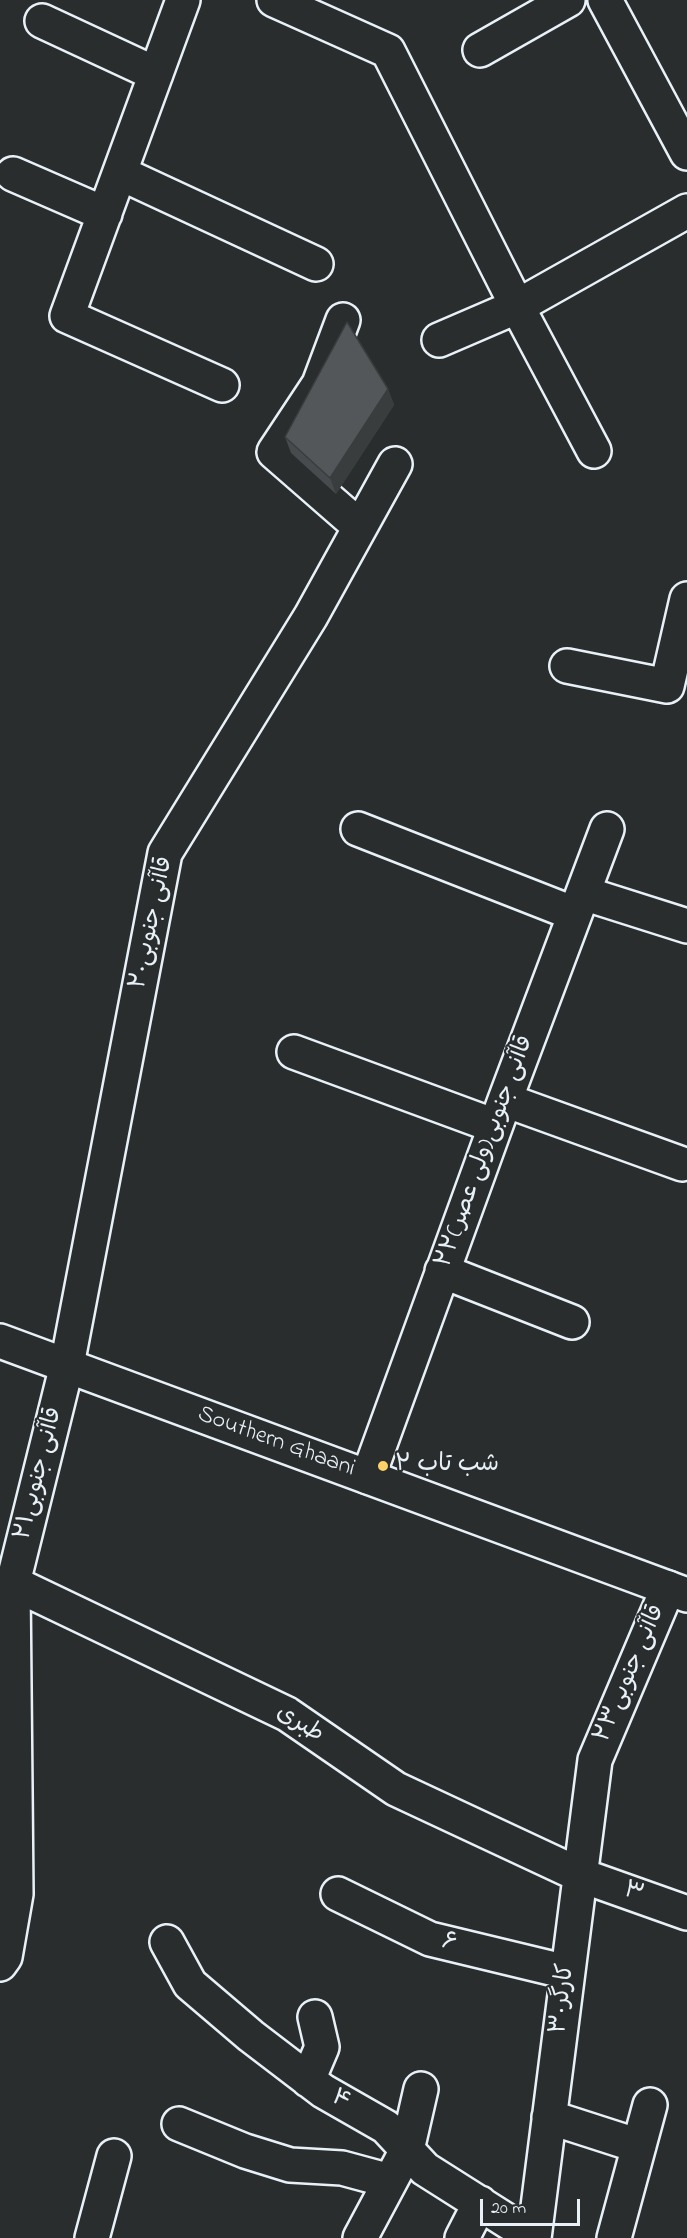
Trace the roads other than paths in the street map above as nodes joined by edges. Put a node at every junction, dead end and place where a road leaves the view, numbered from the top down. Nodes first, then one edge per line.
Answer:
1 (183, 0) edge
2 (274, 0) edge
3 (568, 0) edge
4 (605, 0) edge
5 (42, 21) dead end
6 (480, 50) dead end
7 (156, 74) junction
8 (687, 153) edge
9 (120, 172) junction
10 (13, 174) dead end
11 (687, 211) edge
12 (105, 214) junction
13 (316, 264) dead end
14 (517, 306) junction
15 (343, 320) dead end
16 (439, 340) dead end
17 (222, 385) dead end
18 (594, 451) dead end
19 (394, 464) dead end
20 (360, 527) junction
21 (687, 599) edge
22 (567, 666) dead end
23 (607, 829) dead end
24 (358, 830) dead end
25 (579, 903) junction
26 (687, 926) edge
27 (294, 1053) dead end
28 (500, 1113) junction
29 (682, 1164) dead end
30 (442, 1271) junction
31 (572, 1322) dead end
32 (0, 1341) edge
33 (66, 1365) junction
34 (368, 1477) junction
35 (6, 1585) edge
36 (677, 1592) edge
37 (595, 1760) joint
38 (580, 1875) junction
39 (338, 1894) dead end
40 (687, 1913) edge
41 (167, 1942) dead end
42 (0, 1964) edge
43 (567, 1972) junction
44 (315, 2017) dead end
45 (308, 2080) junction
46 (421, 2089) dead end
47 (650, 2105) dead end
48 (549, 2117) junction
49 (179, 2124) dead end
50 (639, 2145) junction
51 (407, 2150) junction
52 (114, 2156) dead end
53 (390, 2181) junction
54 (480, 2203) junction
55 (92, 2238) edge
56 (360, 2238) edge
57 (462, 2238) edge
58 (534, 2238) edge
59 (614, 2238) edge

1 - 7 street
2 - 14 street
3 - 6 street
4 - 8 street
5 - 7 street
7 - 9 street
9 - 12 street
9 - 13 street
10 - 12 street
11 - 14 street
12 - 17 street
14 - 16 street
14 - 18 street
15 - 20 street
19 - 20 street, ۲۰قاآنی جنوبی
20 - 33 street, ۲۰قاآنی جنوبی
21 - 22 street
23 - 25 street, ۲۲قاآنی جنوبی(ولی عصر)
24 - 25 street
25 - 26 street
25 - 28 street, ۲۲قاآنی جنوبی(ولی عصر)
27 - 28 street
28 - 29 street
28 - 30 street, ۲۲قاآنی جنوبی(ولی عصر)
30 - 31 street
30 - 34 street, ۲۲قاآنی جنوبی(ولی عصر)
32 - 33 street, Southern Ghaani
33 - 34 street, Southern Ghaani
33 - 35 street, قاآنی جنوبی۲۱
34 - 36 street, Southern Ghaani
35 - 38 street, طبری
35 - 42 street, قاآنی جنوبی۲۱
36 - 37 street, قاآنی جنوبی۲۳
37 - 38 street, کارگر۳۰
38 - 40 street, ۳
38 - 43 street, کارگر۳۰
39 - 43 street, ۶
41 - 45 street, ۴
43 - 48 street, کارگر۳۰
44 - 45 street
45 - 51 street, ۴
46 - 51 street
47 - 50 street
48 - 50 street
48 - 58 street, کارگر۳۰
49 - 53 street
50 - 59 street
51 - 53 street
51 - 54 street, ۴
52 - 55 street
53 - 56 street
54 - 57 street
54 - 58 street, ۴

